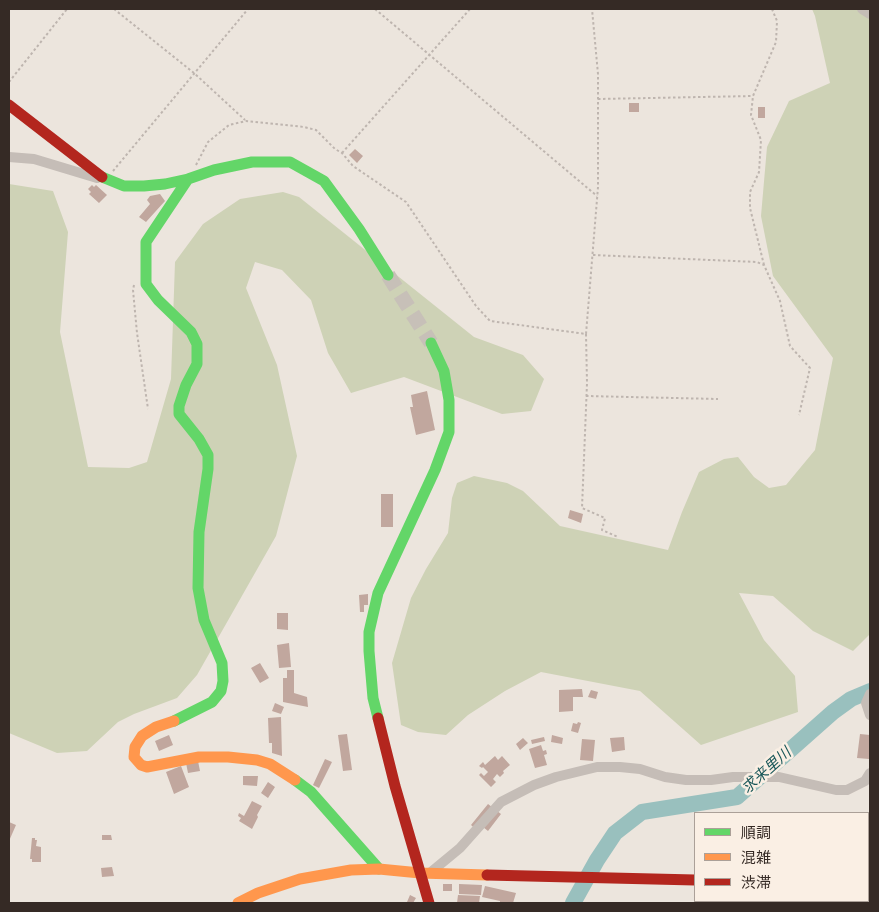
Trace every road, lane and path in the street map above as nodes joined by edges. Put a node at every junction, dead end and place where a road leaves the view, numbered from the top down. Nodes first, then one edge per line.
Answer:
1 (67, 9) edge
2 (114, 9) edge
3 (248, 9) edge
4 (375, 9) edge
5 (470, 9) edge
6 (592, 9) edge
7 (772, 9) edge
8 (862, 9) edge
9 (870, 14) edge
10 (428, 55) junction
11 (194, 74) junction
12 (9, 82) edge
13 (753, 96) junction
14 (598, 99) junction
15 (9, 105) edge
16 (246, 121) junction
17 (342, 153) junction
18 (9, 157) edge
19 (191, 178) junction
20 (105, 180) junction
21 (597, 196) junction
22 (593, 255) junction
23 (764, 265) junction
24 (388, 276) tunnel mouth
25 (135, 282) dead end
26 (586, 334) junction
27 (431, 343) tunnel mouth
28 (586, 396) junction
29 (718, 399) dead end
30 (148, 409) dead end
31 (799, 415) dead end
32 (618, 537) dead end
33 (870, 694) edge
34 (870, 716) edge
35 (870, 772) edge
36 (379, 869) junction
37 (426, 873) junction
38 (694, 880) edge
39 (238, 903) edge
40 (429, 903) edge

1 - 12 path
2 - 11 path
3 - 11 path
4 - 10 path
5 - 10 path
6 - 14 path
7 - 13 path
8 - 9 street
10 - 17 path
10 - 21 path
11 - 16 path
11 - 20 path
13 - 14 path
13 - 23 path
14 - 21 path
15 - 20 street
16 - 17 path
16 - 19 path
17 - 26 path
18 - 20 street
19 - 20 street
19 - 24 street
19 - 36 street
21 - 22 path
22 - 23 path
22 - 26 path
23 - 31 path
25 - 30 path
26 - 28 path
27 - 37 street
28 - 29 path
28 - 32 path
33 - 34 street
35 - 37 street
36 - 37 street
36 - 39 street
37 - 38 street
37 - 40 street

